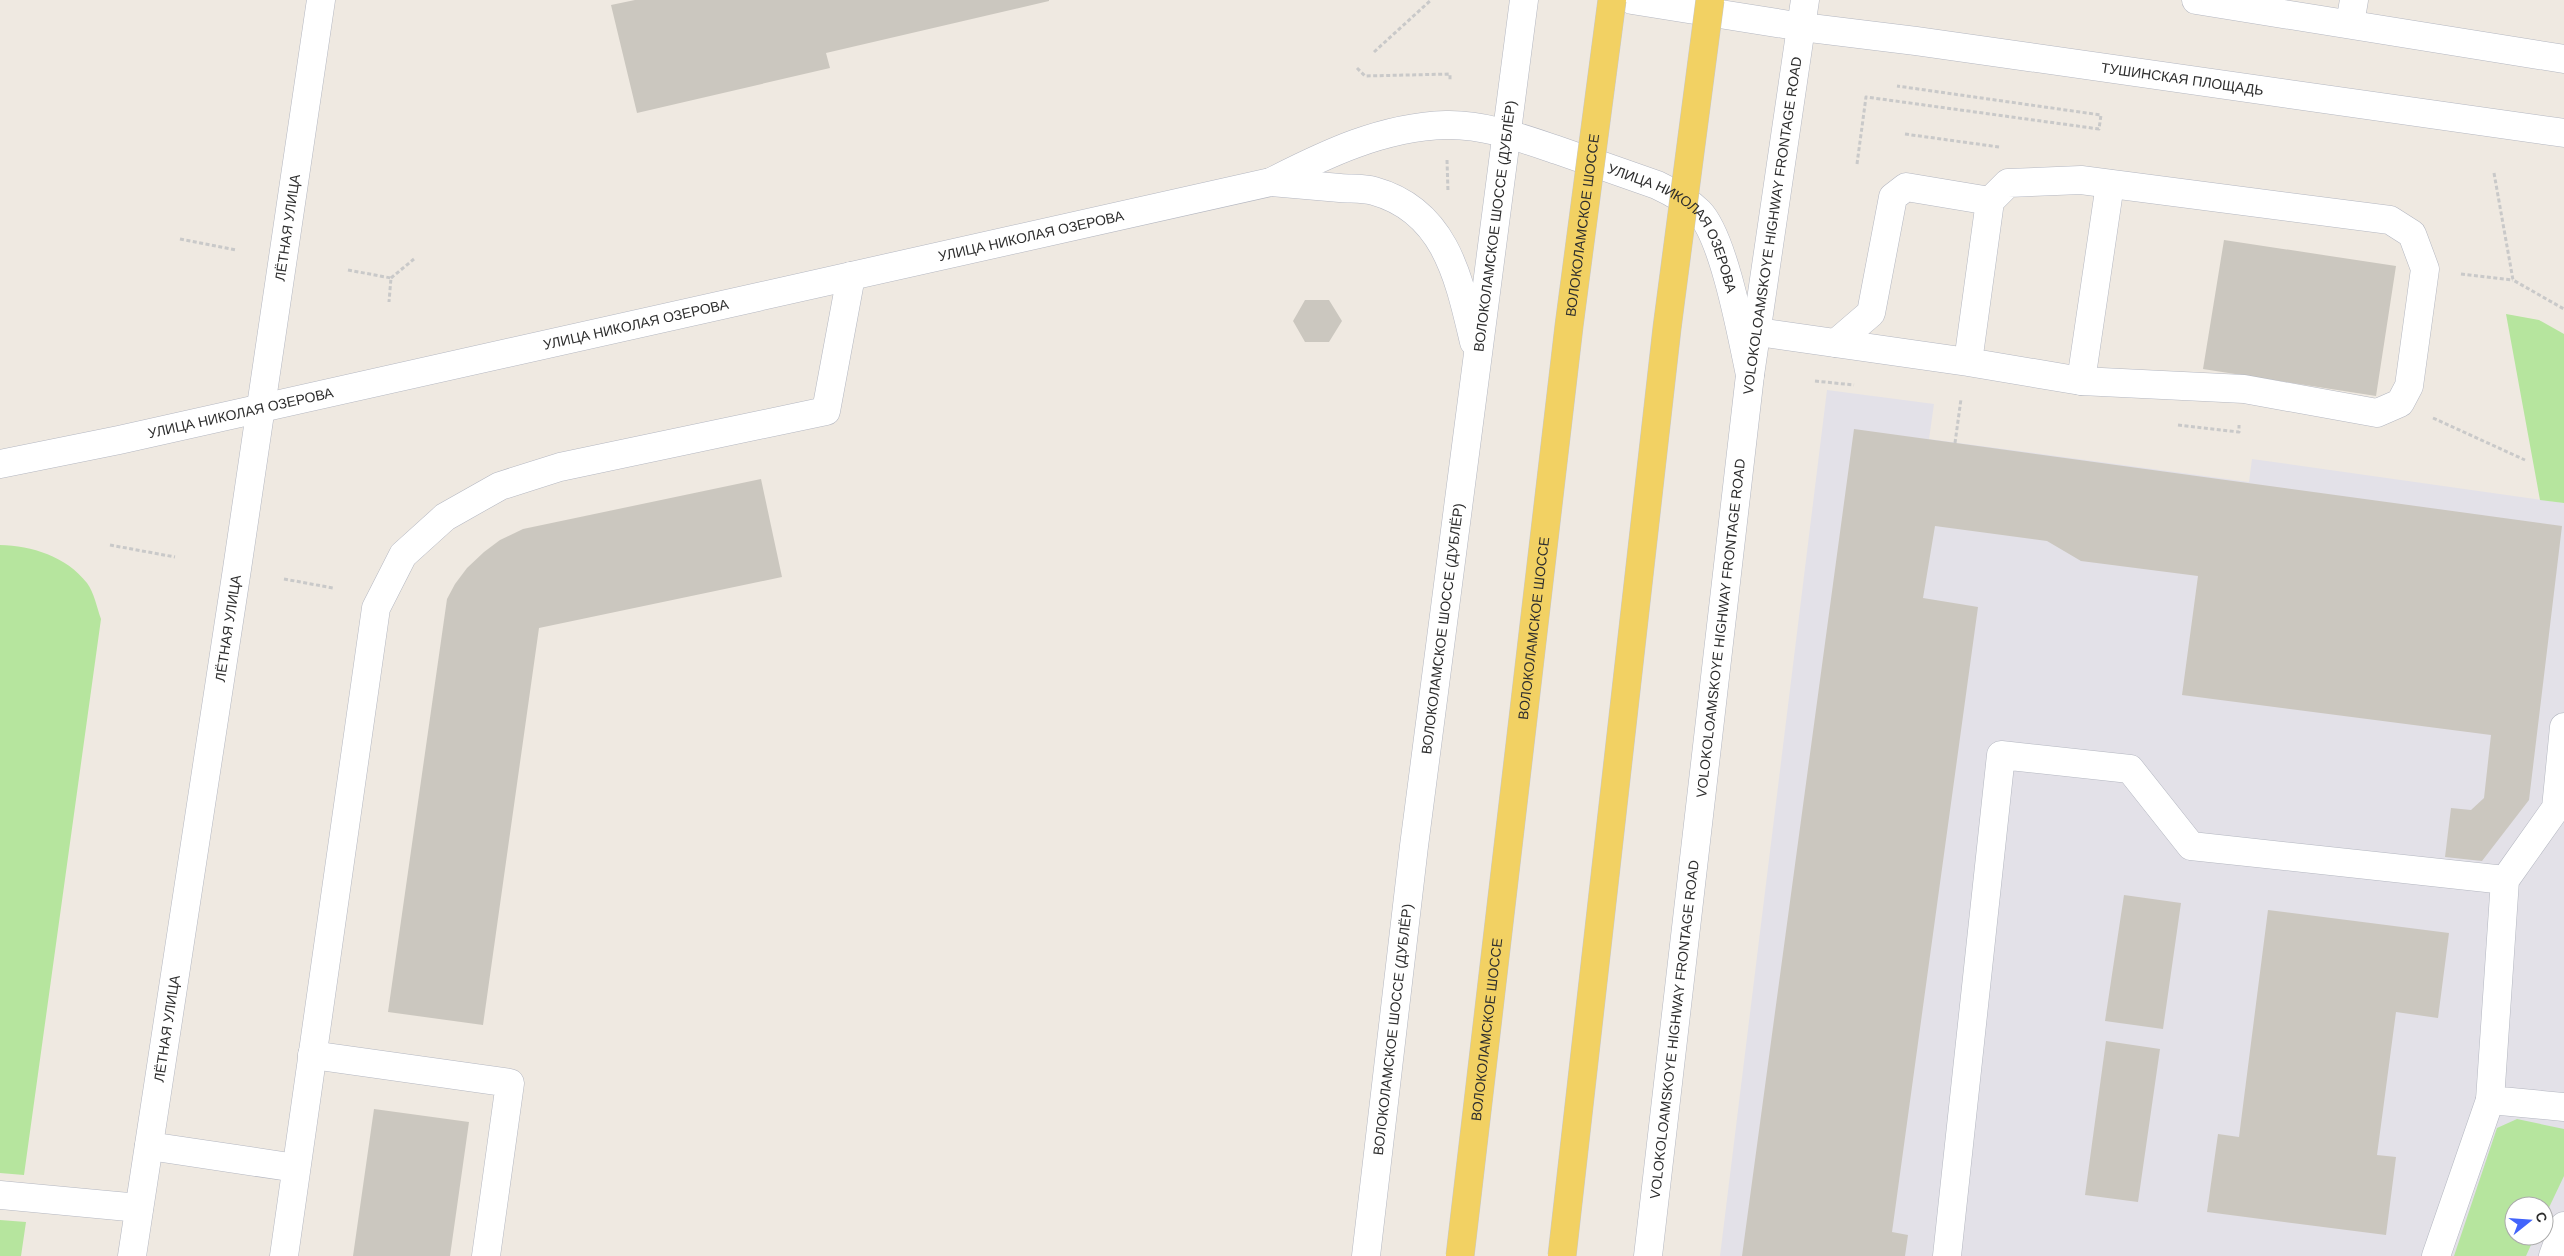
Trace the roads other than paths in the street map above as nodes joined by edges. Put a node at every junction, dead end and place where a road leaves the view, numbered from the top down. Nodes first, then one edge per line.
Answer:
1 (320, 0) edge
2 (1524, 0) edge
3 (1612, 0) edge
4 (1632, 0) edge
5 (1710, 0) edge
6 (1805, 0) edge
7 (2196, 0) edge
8 (2352, 12) edge
9 (1802, 27) junction
10 (2564, 59) edge
11 (1507, 133) junction
12 (2564, 133) edge
13 (1271, 182) junction
14 (2110, 184) junction
15 (1990, 201) junction
16 (851, 276) junction
17 (1758, 332) junction
18 (1836, 343) junction
19 (1478, 360) junction
20 (1968, 362) junction
21 (1750, 375) junction
22 (2081, 381) junction
23 (261, 408) junction
24 (0, 464) edge
25 (2564, 727) edge
26 (2505, 880) junction
27 (312, 1055) junction
28 (2490, 1100) junction
29 (2564, 1107) edge
30 (149, 1146) junction
31 (296, 1168) junction
32 (0, 1195) edge
33 (139, 1208) junction
34 (2564, 1226) edge
35 (132, 1256) edge
36 (284, 1256) edge
37 (486, 1256) edge
38 (1366, 1256) edge
39 (1460, 1256) edge
40 (1562, 1256) edge
41 (1648, 1256) edge
42 (1947, 1256) edge
43 (2436, 1256) edge
44 (2553, 1256) edge

1 - 23 street, ЛЁТНАЯ УЛИЦА
2 - 11 street, ВОЛОКОЛАМСКОЕ ШОССЕ (ДУБЛЁР)
3 - 39 main road, ВОЛОКОЛАМСКОЕ ШОССЕ, bridge
4 - 9 street, ТУШИНСКАЯ ПЛОЩАДЬ
5 - 40 main road, bridge
6 - 9 street, VOLOKOLOAMSKOYE HIGHWAY FRONTAGE ROAD
7 - 8 street
8 - 10 street
9 - 12 street, ТУШИНСКАЯ ПЛОЩАДЬ
9 - 17 street, VOLOKOLOAMSKOYE HIGHWAY FRONTAGE ROAD
11 - 13 street, УЛИЦА НИКОЛАЯ ОЗЕРОВА
11 - 19 street, ВОЛОКОЛАМСКОЕ ШОССЕ (ДУБЛЁР)
11 - 21 street, УЛИЦА НИКОЛАЯ ОЗЕРОВА
13 - 16 street, УЛИЦА НИКОЛАЯ ОЗЕРОВА
13 - 19 street, УЛИЦА НИКОЛАЯ ОЗЕРОВА
14 - 15 street
14 - 22 street
14 - 22 street
15 - 18 street
15 - 20 street
16 - 23 street, УЛИЦА НИКОЛАЯ ОЗЕРОВА
16 - 27 street
17 - 18 street
17 - 21 street, VOLOKOLOAMSKOYE HIGHWAY FRONTAGE ROAD
18 - 20 street
19 - 38 street, ВОЛОКОЛАМСКОЕ ШОССЕ (ДУБЛЁР)
20 - 22 street
21 - 41 street, VOLOKOLOAMSKOYE HIGHWAY FRONTAGE ROAD
23 - 24 street, УЛИЦА НИКОЛАЯ ОЗЕРОВА
23 - 30 street, ЛЁТНАЯ УЛИЦА
25 - 26 street
26 - 28 street
26 - 42 street
27 - 31 street
27 - 37 street
28 - 29 street
28 - 43 street
30 - 31 street
30 - 33 street, ЛЁТНАЯ УЛИЦА
31 - 36 street
32 - 33 street
33 - 35 street, ЛЁТНАЯ УЛИЦА
34 - 44 street

